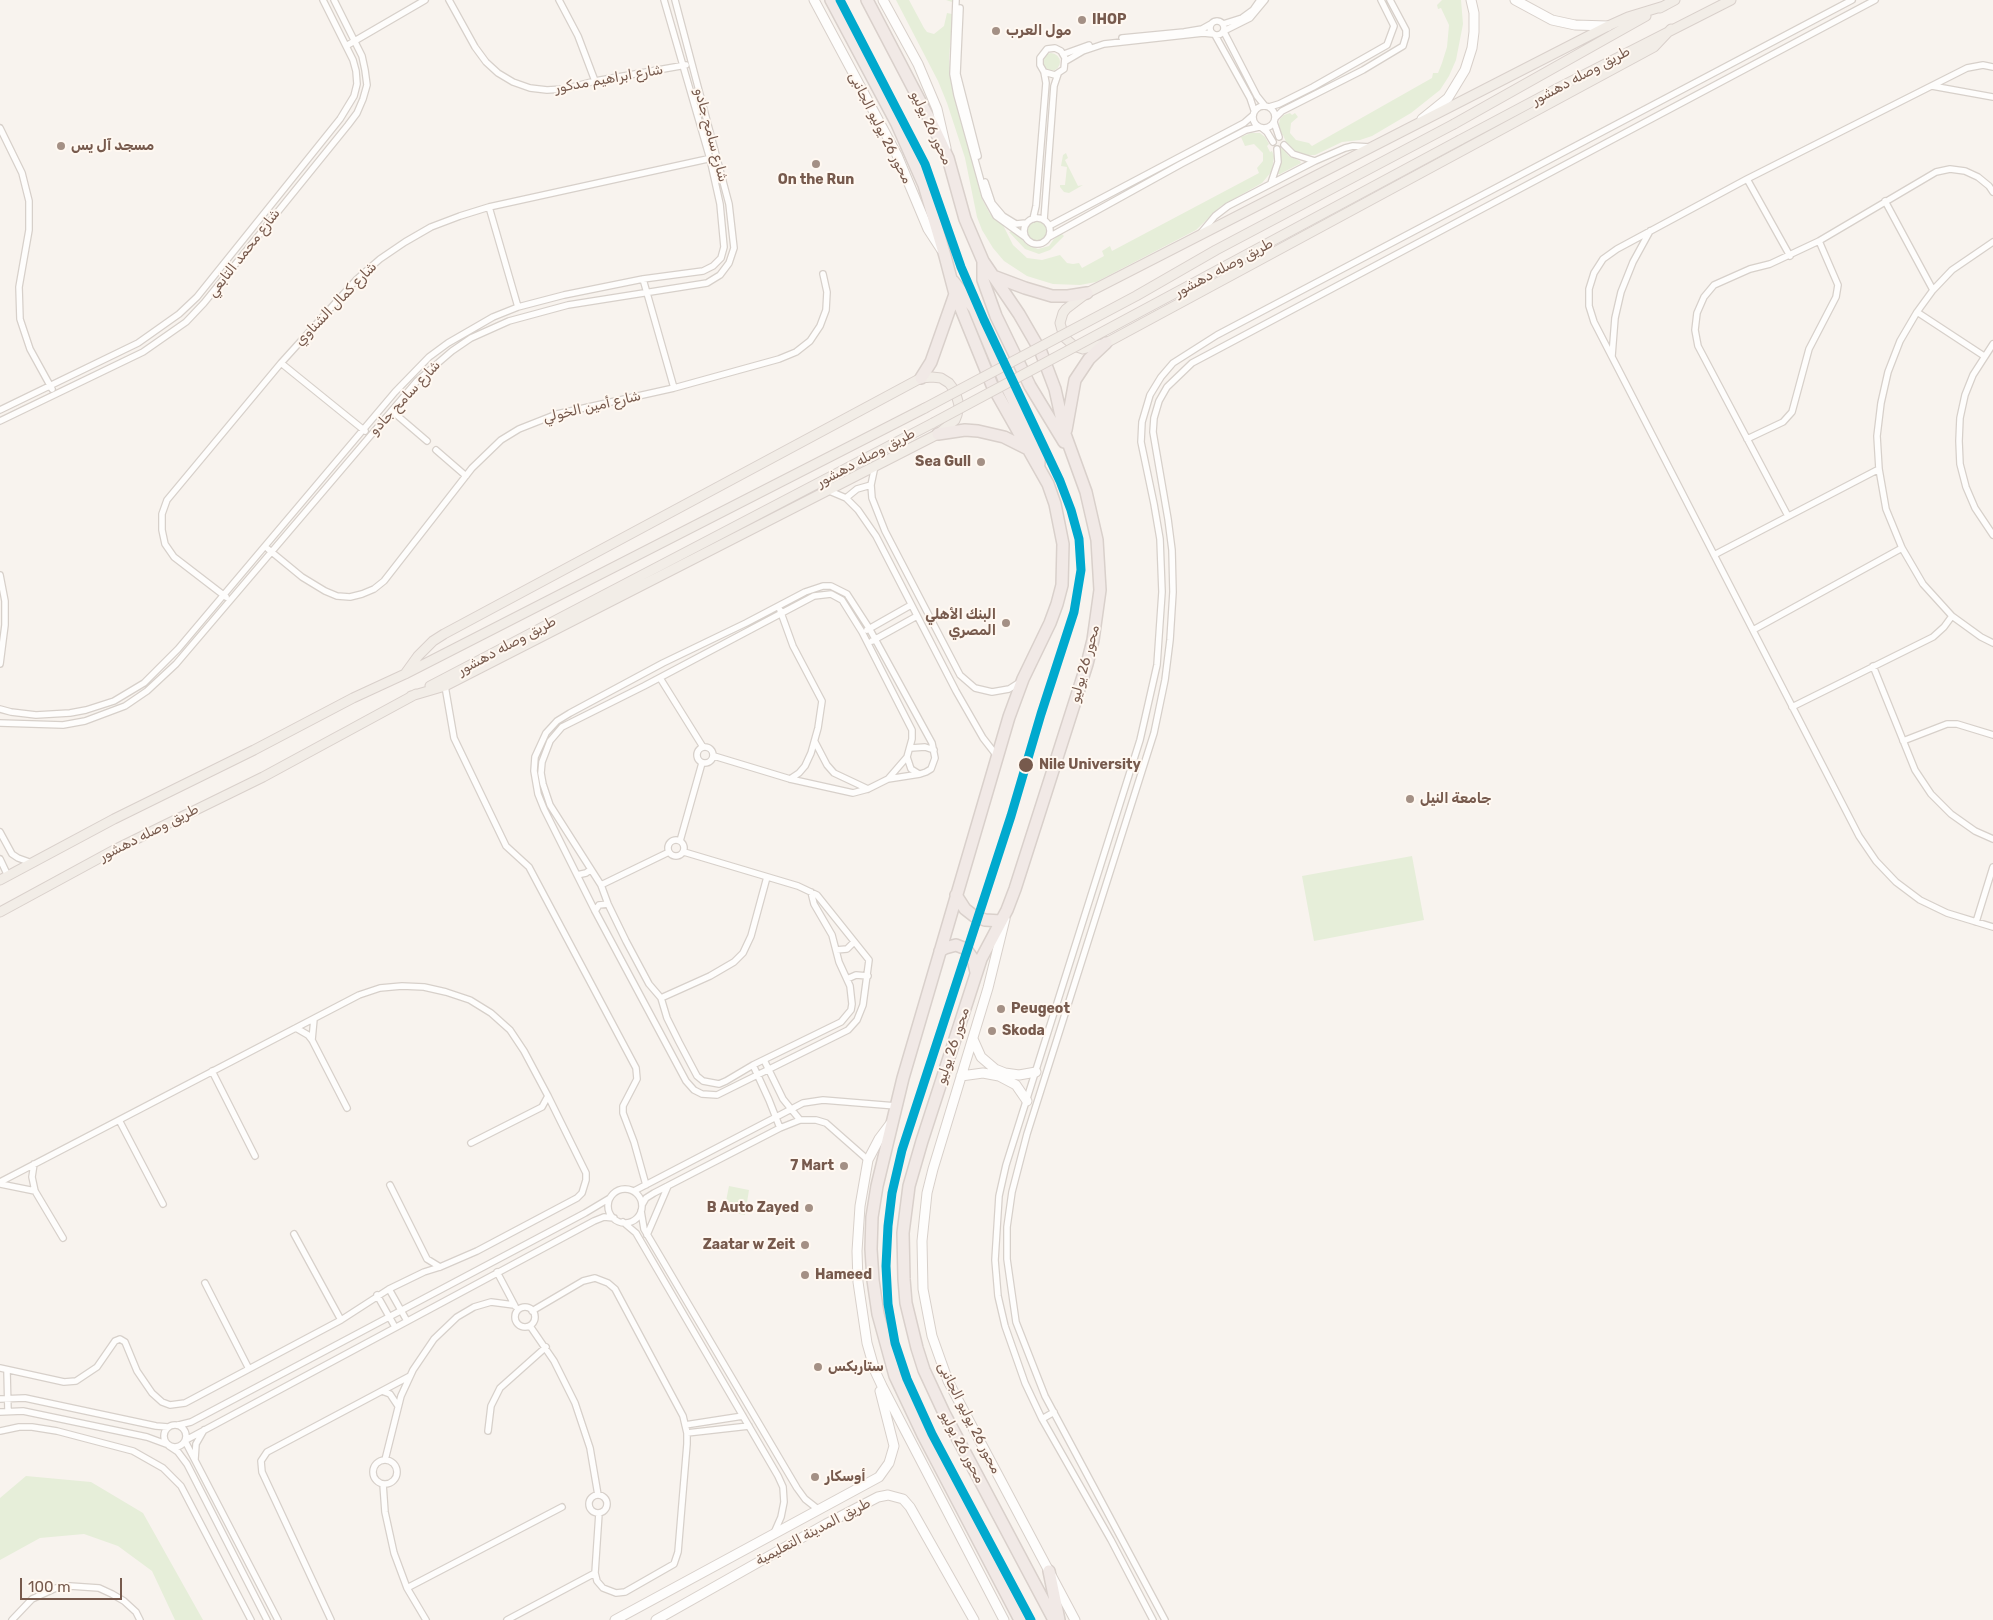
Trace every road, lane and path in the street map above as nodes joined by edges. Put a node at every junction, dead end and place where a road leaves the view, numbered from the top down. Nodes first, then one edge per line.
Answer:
1 (323, 0) edge
2 (334, 0) edge
3 (425, 0) edge
4 (449, 0) edge
5 (558, 0) edge
6 (664, 0) edge
7 (675, 0) edge
8 (814, 0) edge
9 (832, 0) edge
10 (866, 0) edge
11 (884, 0) edge
12 (956, 0) edge
13 (960, 0) edge
14 (1260, 0) edge
15 (1265, 0) edge
16 (1381, 0) edge
17 (1390, 0) edge
18 (1471, 0) edge
19 (1515, 0) edge
20 (1675, 0) edge
21 (1730, 0) edge
22 (1852, 0) edge
23 (1875, 0) edge
24 (1664, 6) junction
25 (680, 16) junction
26 (670, 19) junction
27 (1211, 24) junction
28 (1404, 25) junction
29 (1608, 26) junction
30 (1224, 29) junction
31 (1394, 29) junction
32 (1671, 29) junction
33 (1214, 35) junction
34 (355, 41) junction
35 (1389, 43) junction
36 (346, 46) junction
37 (1397, 50) junction
38 (1064, 54) junction
39 (1066, 62) junction
40 (692, 64) junction
41 (684, 65) junction
42 (1993, 67) edge
43 (1044, 72) junction
44 (1058, 74) junction
45 (595, 81) junction
46 (1932, 86) junction
47 (1993, 97) edge
48 (1267, 106) junction
49 (1253, 113) junction
50 (1274, 120) junction
51 (1411, 127) junction
52 (0, 128) edge
53 (1261, 128) junction
54 (1279, 136) dead end
55 (2, 140) edge
56 (1273, 142) dead end
57 (1284, 145) dead end
58 (1373, 147) junction
59 (1277, 149) dead end
60 (718, 157) junction
61 (710, 158) junction
62 (948, 158) junction
63 (1315, 161) junction
64 (1747, 179) junction
65 (1271, 184) junction
66 (1993, 192) edge
67 (1885, 201) junction
68 (489, 207) junction
69 (1033, 218) junction
70 (1044, 220) junction
71 (1026, 223) junction
72 (1049, 226) junction
73 (1650, 231) junction
74 (1024, 237) junction
75 (1049, 237) junction
76 (1198, 237) junction
77 (1819, 241) junction
78 (1993, 242) edge
79 (946, 256) junction
80 (1790, 256) junction
81 (983, 261) junction
82 (823, 274) dead end
83 (993, 276) junction
84 (950, 278) junction
85 (643, 279) junction
86 (1933, 290) junction
87 (1086, 293) junction
88 (647, 294) junction
89 (954, 294) junction
90 (518, 307) junction
91 (1916, 312) junction
92 (1106, 343) junction
93 (1993, 344) edge
94 (1612, 356) junction
95 (1984, 356) junction
96 (280, 363) junction
97 (921, 378) junction
98 (50, 386) junction
99 (674, 388) junction
100 (55, 394) junction
101 (0, 410) edge
102 (392, 411) junction
103 (0, 421) edge
104 (365, 430) junction
105 (938, 434) junction
106 (1066, 434) junction
107 (1747, 439) junction
108 (427, 441) dead end
109 (1028, 449) junction
110 (436, 450) dead end
111 (1074, 458) junction
112 (875, 465) junction
113 (1039, 468) junction
114 (1879, 469) junction
115 (466, 476) junction
116 (871, 485) junction
117 (827, 490) junction
118 (846, 498) junction
119 (1788, 516) junction
120 (886, 531) junction
121 (1993, 535) edge
122 (876, 536) junction
123 (264, 546) junction
124 (1902, 548) junction
125 (271, 551) junction
126 (1714, 555) junction
127 (0, 575) edge
128 (223, 595) junction
129 (229, 600) junction
130 (911, 605) junction
131 (779, 607) junction
132 (781, 614) junction
133 (917, 616) junction
134 (1952, 616) junction
135 (869, 628) junction
136 (1753, 630) junction
137 (862, 632) junction
138 (876, 639) junction
139 (868, 643) junction
140 (1993, 643) edge
141 (663, 663) junction
142 (0, 664) edge
143 (1874, 666) junction
144 (668, 673) junction
145 (405, 674) junction
146 (638, 677) junction
147 (660, 678) junction
148 (1023, 679) junction
149 (968, 683) junction
150 (445, 686) junction
151 (644, 686) junction
152 (956, 691) junction
153 (411, 696) junction
154 (1792, 707) junction
155 (0, 709) edge
156 (557, 721) junction
157 (0, 723) edge
158 (562, 728) junction
159 (1993, 735) edge
160 (1903, 741) junction
161 (815, 742) junction
162 (703, 747) junction
163 (910, 748) junction
164 (934, 750) junction
165 (714, 756) junction
166 (997, 756) junction
167 (907, 757) junction
168 (702, 763) junction
169 (920, 774) junction
170 (790, 779) junction
171 (888, 779) junction
172 (868, 789) junction
173 (0, 832) edge
174 (1111, 832) junction
175 (1120, 835) junction
176 (1993, 839) edge
177 (680, 841) junction
178 (1108, 844) junction
179 (1117, 847) junction
180 (669, 852) junction
181 (684, 852) junction
182 (0, 860) edge
183 (32, 863) junction
184 (1993, 868) edge
185 (590, 870) junction
186 (577, 875) junction
187 (767, 877) junction
188 (4, 878) edge
189 (601, 885) junction
190 (811, 892) junction
191 (956, 895) junction
192 (608, 904) junction
193 (595, 911) junction
194 (0, 912) edge
195 (1004, 916) junction
196 (1976, 922) junction
197 (1993, 927) edge
198 (854, 942) junction
199 (836, 950) junction
200 (940, 952) junction
201 (976, 973) junction
202 (868, 976) junction
203 (848, 979) junction
204 (649, 984) junction
205 (638, 989) junction
206 (661, 998) junction
207 (667, 1018) junction
208 (314, 1019) junction
209 (656, 1025) junction
210 (296, 1028) junction
211 (973, 1039) junction
212 (312, 1040) junction
213 (764, 1060) junction
214 (753, 1065) junction
215 (768, 1070) junction
216 (212, 1071) junction
217 (1036, 1072) junction
218 (758, 1076) junction
219 (961, 1076) junction
220 (548, 1096) junction
221 (1028, 1101) junction
222 (896, 1106) junction
223 (347, 1108) dead end
224 (542, 1108) junction
225 (792, 1108) junction
226 (555, 1110) junction
227 (775, 1118) junction
228 (119, 1120) junction
229 (800, 1120) junction
230 (891, 1123) junction
231 (780, 1128) junction
232 (471, 1143) dead end
233 (255, 1156) dead end
234 (868, 1160) junction
235 (34, 1164) junction
236 (0, 1183) edge
237 (646, 1185) junction
238 (390, 1186) dead end
239 (668, 1186) junction
240 (35, 1191) junction
241 (634, 1191) junction
242 (610, 1198) junction
243 (163, 1204) dead end
244 (641, 1208) junction
245 (614, 1218) junction
246 (624, 1222) junction
247 (294, 1234) dead end
248 (647, 1235) junction
249 (63, 1238) dead end
250 (427, 1259) junction
251 (440, 1267) junction
252 (424, 1272) junction
253 (497, 1272) junction
254 (205, 1284) dead end
255 (389, 1288) junction
256 (377, 1295) junction
257 (516, 1308) junction
258 (401, 1310) junction
259 (532, 1311) junction
260 (390, 1316) junction
261 (341, 1320) junction
262 (407, 1321) junction
263 (530, 1326) junction
264 (395, 1327) junction
265 (546, 1347) junction
266 (0, 1368) edge
267 (249, 1369) junction
268 (7, 1371) junction
269 (875, 1371) junction
270 (410, 1376) junction
271 (382, 1391) junction
272 (1045, 1396) junction
273 (7, 1398) junction
274 (0, 1399) edge
275 (1034, 1402) junction
276 (398, 1406) junction
277 (8, 1411) junction
278 (0, 1412) edge
279 (1054, 1412) junction
280 (743, 1416) junction
281 (1042, 1419) junction
282 (685, 1425) junction
283 (179, 1426) junction
284 (749, 1426) junction
285 (168, 1427) junction
286 (205, 1429) junction
287 (0, 1431) edge
288 (488, 1431) dead end
289 (687, 1433) junction
290 (186, 1440) junction
291 (168, 1445) junction
292 (774, 1449) junction
293 (766, 1455) junction
294 (385, 1460) junction
295 (195, 1461) junction
296 (383, 1484) junction
297 (598, 1495) junction
298 (562, 1508) dead end
299 (819, 1510) junction
300 (599, 1514) junction
301 (826, 1524) junction
302 (771, 1537) junction
303 (1049, 1571) junction
304 (595, 1573) junction
305 (407, 1588) junction
306 (621, 1619) edge
307 (12, 1620) edge
308 (140, 1620) edge
309 (251, 1620) edge
310 (267, 1620) edge
311 (278, 1620) edge
312 (331, 1620) edge
313 (426, 1620) edge
314 (507, 1620) edge
315 (656, 1620) edge
316 (974, 1620) edge
317 (1004, 1620) edge
318 (1020, 1620) edge
319 (1054, 1620) edge
320 (1059, 1620) edge
321 (1075, 1620) edge
322 (1153, 1620) edge
323 (1165, 1620) edge

1 - 36 street, شارع محمد التابعي
2 - 34 street, شارع محمد التابعي
3 - 34 street
4 - 45 street, شارع ابراهيم مدكور
5 - 45 street
6 - 26 street, شارع سامح جادو
7 - 25 street, شارع سامح جادو
8 - 79 main road, محور 26 يوليو الجانبى
9 - 79 highway, محور 26 يوليو
10 - 62 highway, محور 26 يوليو
11 - 62 main road
12 - 74 street
13 - 71 street
14 - 30 street
15 - 30 street
16 - 31 street
17 - 28 street
18 - 51 main road
19 - 29 main road
20 - 24 main road, طريق وصله دهشور
21 - 32 main road, طريق وصله دهشور
22 - 174 street
23 - 175 street
24 - 29 main road
24 - 145 main road, طريق وصله دهشور, bridge
25 - 26 street
25 - 40 street, شارع سامح جادو
26 - 41 street, شارع سامح جادو
27 - 30 street
27 - 33 street
27 - 38 street
28 - 31 street
28 - 37 street
29 - 51 main road
30 - 33 street
30 - 48 street
31 - 35 street
32 - 92 main road
32 - 153 main road, طريق وصله دهشور, bridge
33 - 39 street
33 - 49 street
34 - 36 street
34 - 100 street, شارع محمد التابعي
35 - 37 street
35 - 48 street
36 - 98 street, شارع محمد التابعي
37 - 50 street
38 - 39 street
38 - 43 street
39 - 44 street
40 - 41 street, شارع ابراهيم مدكور
40 - 60 street, شارع سامح جادو
41 - 45 street, شارع ابراهيم مدكور
41 - 61 street, شارع سامح جادو
42 - 46 street
43 - 44 street
43 - 69 street
44 - 70 street
46 - 47 street
46 - 64 street
48 - 49 street
48 - 50 street
49 - 53 street
49 - 72 street
50 - 53 street
50 - 54 street
51 - 58 main road
52 - 55 street
53 - 56 street
53 - 75 street
55 - 98 street
57 - 63 street
58 - 63 street
58 - 76 main road
59 - 65 street
60 - 61 street, شارع كمال الشناوي
60 - 88 street, شارع سامح جادو
61 - 68 street, شارع كمال الشناوي
61 - 85 street, شارع سامح جادو
62 - 81 highway, محور 26 يوليو
63 - 65 street
64 - 73 street
64 - 80 street
65 - 76 street
66 - 67 street
67 - 77 street
67 - 86 street
68 - 90 street
68 - 96 street, شارع كمال الشناوي
69 - 70 street
69 - 71 street
70 - 72 street
71 - 74 street
72 - 75 street
73 - 94 street
73 - 94 street
74 - 75 street
76 - 87 main road
77 - 80 street
77 - 107 street
78 - 86 street
79 - 84 highway, محور 26 يوليو
80 - 107 street
81 - 83 highway, محور 26 يوليو
81 - 111 highway, محور 26 يوليو
82 - 99 street, شارع أمين الخولي
83 - 87 highway
83 - 106 highway, محور 26 يوليو
84 - 89 highway, محور 26 يوليو
84 - 113 highway, محور 26 يوليو
85 - 88 street
85 - 90 street, شارع سامح جادو
86 - 91 street
87 - 92 main road
88 - 99 street
88 - 102 street, شارع سامح جادو
89 - 97 highway
89 - 109 highway, محور 26 يوليو
90 - 104 street, شارع سامح جادو
91 - 95 street
91 - 114 street
92 - 106 highway
93 - 95 street
94 - 126 street
95 - 121 street
96 - 104 street
96 - 128 street, شارع كمال الشناوي
97 - 105 main road
97 - 145 main road
98 - 100 street
98 - 101 street, شارع محمد التابعي
99 - 115 street, شارع أمين الخولي
100 - 103 street, شارع محمد التابعي
102 - 108 street
102 - 125 street, شارع سامح جادو
104 - 123 street, شارع سامح جادو
105 - 109 highway
105 - 112 main road
106 - 111 highway, محور 26 يوليو
107 - 119 street
109 - 113 highway, محور 26 يوليو
110 - 115 street
111 - 195 highway, محور 26 يوليو
112 - 116 street
112 - 117 main road
113 - 148 highway, محور 26 يوليو
114 - 119 street
114 - 124 street
115 - 125 street, شارع أمين الخولي
116 - 118 street
116 - 120 street
117 - 118 street
117 - 150 main road
118 - 122 street
119 - 126 street
120 - 122 street
120 - 149 street
122 - 130 street
123 - 125 street, شارع أمين الخولي
123 - 128 street, شارع سامح جادو
124 - 134 street
124 - 136 street
125 - 129 street, شارع سامح جادو
126 - 136 street
127 - 142 street
128 - 129 street, شارع كمال الشناوي
128 - 155 street, شارع سامح جادو
129 - 157 street, شارع سامح جادو
130 - 133 street
130 - 135 street
131 - 132 street
131 - 135 street
131 - 141 street
132 - 137 street
132 - 144 street
132 - 161 street
133 - 138 street
133 - 152 street
134 - 140 street
134 - 143 street
135 - 137 street
135 - 138 street
136 - 154 street
137 - 139 street
138 - 139 street
138 - 164 street
139 - 163 street
141 - 144 street
141 - 146 street
143 - 154 street
143 - 160 street
144 - 147 street
145 - 183 main road, طريق وصله دهشور
146 - 151 street
146 - 156 street
147 - 151 street
147 - 162 street
148 - 149 street
148 - 166 highway, محور 26 يوليو
149 - 152 street
150 - 153 main road
150 - 237 street
151 - 158 street
152 - 166 street
153 - 194 main road, طريق وصله دهشور
154 - 196 street
156 - 158 street
156 - 186 street
158 - 185 street
159 - 160 street
160 - 176 street
161 - 170 street
161 - 172 street
162 - 165 street
162 - 168 street
163 - 164 street
163 - 167 street
164 - 169 street
165 - 168 street
165 - 170 street
166 - 191 highway, محور 26 يوليو
167 - 169 street
167 - 171 street
168 - 177 street
169 - 171 street
170 - 172 street
171 - 172 street
173 - 183 street
174 - 175 street
174 - 178 street
175 - 179 street
177 - 180 street
177 - 181 street
178 - 179 street
178 - 217 street
179 - 272 street
180 - 181 street
180 - 189 street
181 - 187 street
182 - 188 street
183 - 188 main road, طريق وصله دهشور
184 - 196 street
185 - 186 street
185 - 189 street
186 - 193 street
187 - 190 street
187 - 206 street
189 - 192 street
190 - 198 street
190 - 199 street
191 - 195 highway
191 - 200 highway, محور 26 يوليو
192 - 193 street
192 - 204 street
193 - 205 street
195 - 201 highway, محور 26 يوليو
195 - 211 main road, محور 26 يوليو الجانبى
196 - 197 street
198 - 199 street
198 - 202 street
199 - 203 street
200 - 201 highway
200 - 222 highway, محور 26 يوليو
201 - 319 highway, محور 26 يوليو
202 - 203 street
202 - 215 street
203 - 213 street
204 - 205 street
204 - 206 street
205 - 209 street
206 - 207 street
207 - 209 street
207 - 214 street
208 - 210 street
208 - 212 street
208 - 220 street
209 - 218 street
210 - 212 street
210 - 216 street
211 - 217 main road
211 - 219 main road, محور 26 يوليو الجانبى
212 - 223 street
213 - 214 street
213 - 215 street
214 - 218 street
215 - 218 street
215 - 225 street
216 - 228 street
216 - 233 street
217 - 221 street
218 - 227 street
219 - 221 main road
219 - 303 main road, محور 26 يوليو الجانبى
220 - 224 street
220 - 226 street
221 - 275 street
222 - 225 street
222 - 230 highway, محور 26 يوليو
224 - 226 street
224 - 232 street
225 - 227 street
225 - 229 street
226 - 251 street
227 - 231 street
227 - 237 street
228 - 235 street
228 - 243 street
229 - 231 street
229 - 234 street
230 - 234 main road
230 - 318 highway, محور 26 يوليو
231 - 239 street
234 - 269 main road
235 - 236 street
235 - 240 street
236 - 240 street
237 - 241 street
238 - 250 street
239 - 244 street
239 - 248 street
240 - 249 street
241 - 242 street
241 - 244 street
242 - 245 street
242 - 258 street
244 - 246 street
244 - 248 street
245 - 246 street
245 - 253 street
246 - 280 street
247 - 261 street
248 - 292 street
250 - 251 street
250 - 252 street
251 - 252 street
252 - 255 street
253 - 257 street
253 - 262 street
254 - 267 street
255 - 256 street
255 - 258 street
256 - 260 street
256 - 261 street
257 - 259 street
257 - 263 street
257 - 270 street
258 - 260 street
258 - 262 street
259 - 263 street
259 - 282 street
260 - 264 street
260 - 283 street
261 - 267 street
262 - 264 street
263 - 265 street
264 - 286 street
265 - 288 street
265 - 297 street
266 - 268 street
267 - 268 street
268 - 273 street
269 - 299 main road, طريق المدينة التعليمية
269 - 317 main road
270 - 271 street
270 - 276 street
271 - 276 street
271 - 312 street
272 - 275 street
272 - 279 street
273 - 274 street
273 - 277 street
273 - 285 street
275 - 281 street
276 - 294 street
277 - 278 street
277 - 291 street
279 - 281 street
279 - 323 street
280 - 282 street
280 - 284 street
281 - 322 street
282 - 289 street
283 - 285 street
283 - 290 street
284 - 289 street
284 - 293 street
285 - 291 street
286 - 290 street
286 - 295 street
287 - 309 street
289 - 304 street
290 - 291 street
290 - 295 street
291 - 310 street
292 - 293 street
292 - 299 street
293 - 302 street
294 - 296 street
294 - 296 street
295 - 311 street
296 - 305 street
297 - 300 street
297 - 300 street
298 - 305 street
299 - 301 main road
299 - 302 main road, طريق المدينة التعليمية
300 - 304 street
301 - 315 main road, طريق المدينة التعليمية
301 - 316 main road, طريق المدينة التعليمية
302 - 306 main road, طريق المدينة التعليمية
303 - 320 highway
303 - 321 main road, محور 26 يوليو الجانبى
304 - 314 street
305 - 313 street
307 - 308 street

